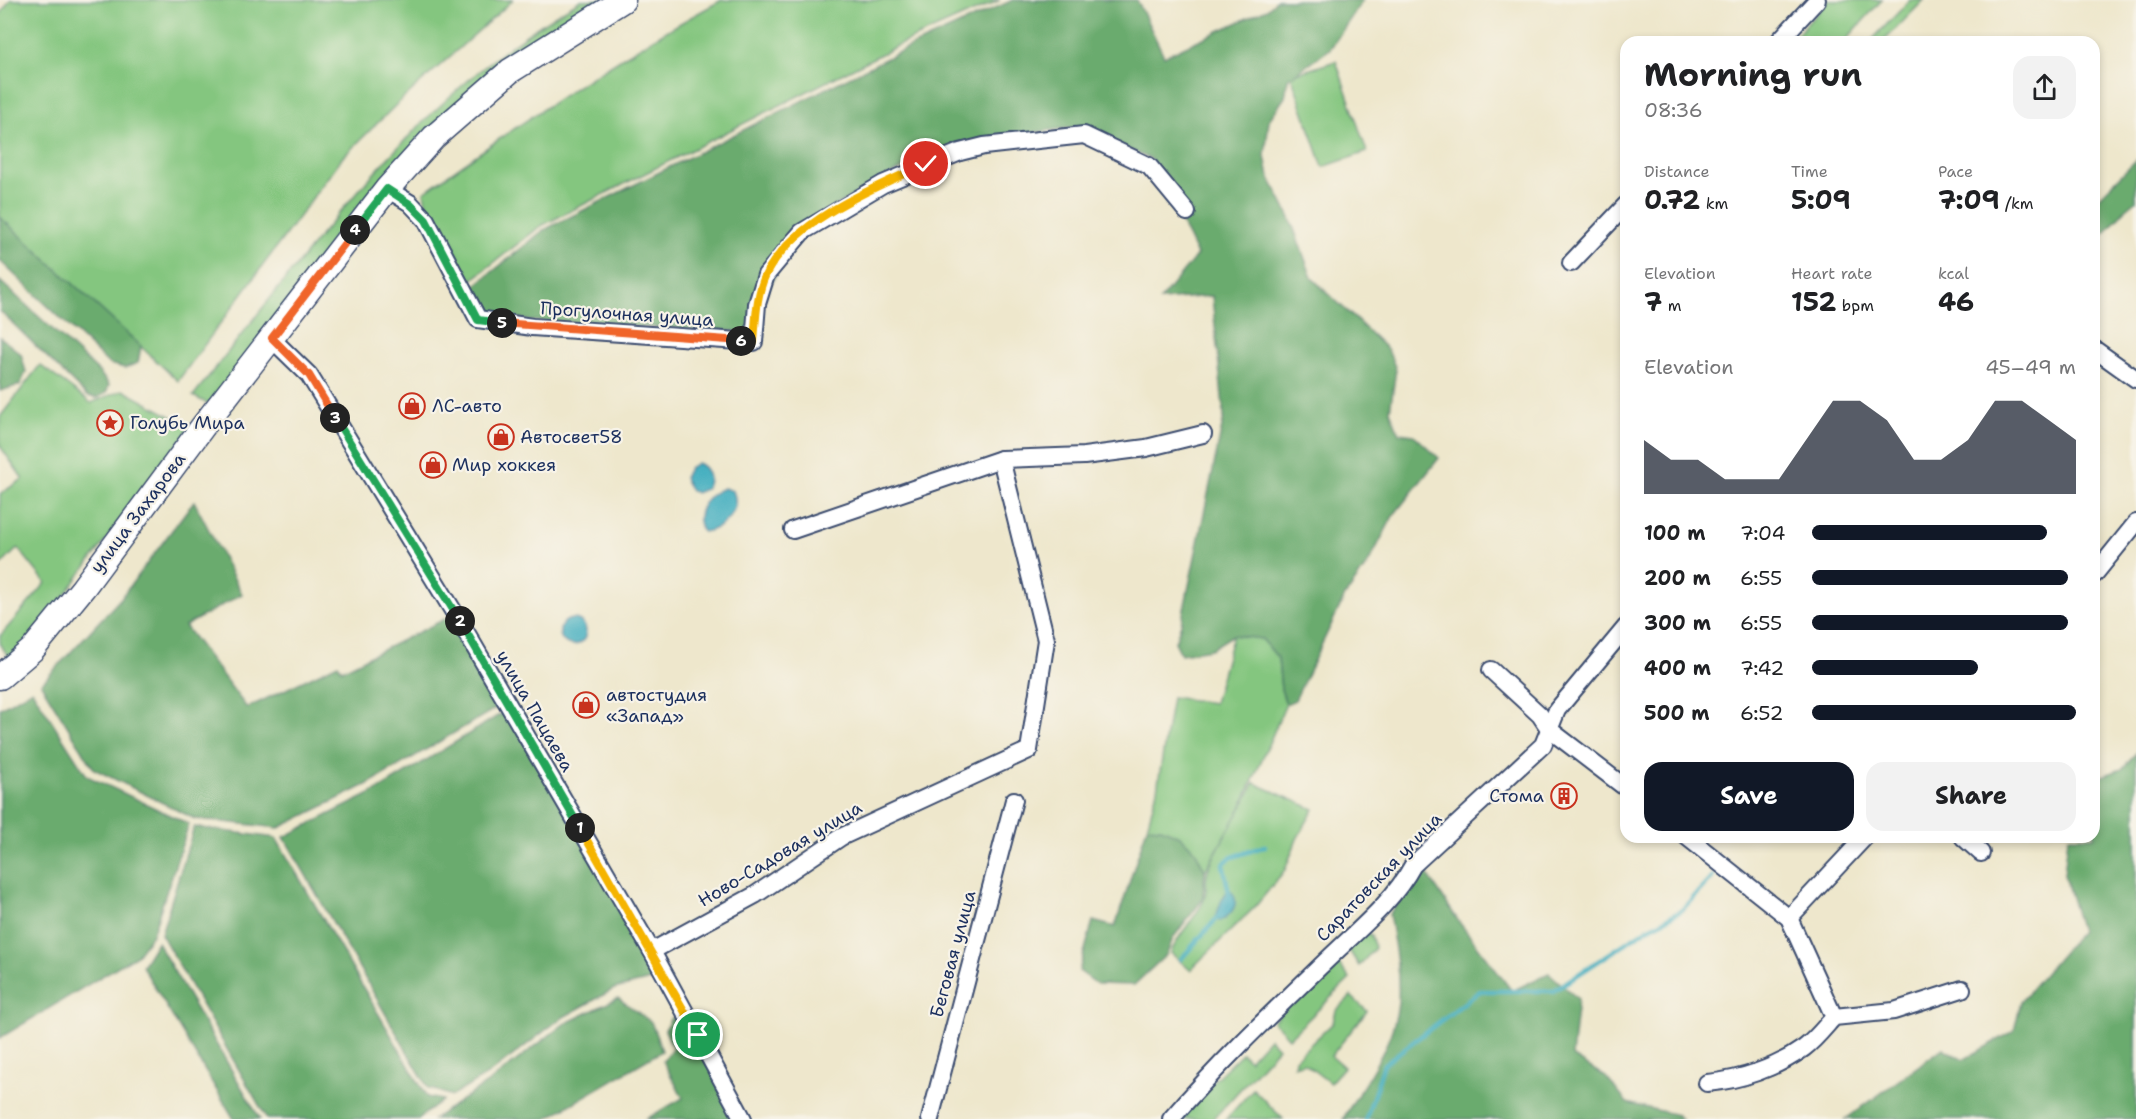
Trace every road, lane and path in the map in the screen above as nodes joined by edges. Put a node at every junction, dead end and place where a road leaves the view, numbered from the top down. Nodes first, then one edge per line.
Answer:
1 (623, 0) edge
2 (1817, 0) edge
3 (1784, 36) edge
4 (387, 189) junction
5 (1620, 211) edge
6 (1187, 212) dead end
7 (1571, 263) dead end
8 (272, 338) junction
9 (2100, 353) edge
10 (2136, 379) edge
11 (1203, 434) dead end
12 (1001, 459) junction
13 (2136, 523) edge
14 (793, 530) dead end
15 (2100, 568) edge
16 (1620, 634) edge
17 (1491, 670) dead end
18 (0, 677) edge
19 (1550, 730) junction
20 (1620, 783) edge
21 (1014, 800) dead end
22 (1695, 843) edge
23 (1859, 843) edge
24 (1970, 843) edge
25 (1981, 853) dead end
26 (1789, 918) junction
27 (652, 951) junction
28 (1962, 989) dead end
29 (1834, 1017) junction
30 (1707, 1083) dead end
31 (743, 1119) edge
32 (930, 1119) edge
33 (1171, 1119) edge

1 - 4 main road, улица Захарова
2 - 3 street
4 - 6 street, Прогулочная улица
4 - 8 main road, улица Захарова
5 - 7 street
8 - 18 main road, улица Захарова
8 - 27 street, улица Пацаева
9 - 10 street
11 - 12 street
12 - 14 street
12 - 27 street, Ново-Садовая улица
13 - 15 street
16 - 19 street, Саратовская улица
17 - 19 street
19 - 20 street
19 - 33 street, Саратовская улица
21 - 32 street, Беговая улица
22 - 26 street
23 - 26 street
24 - 25 street
26 - 29 street
27 - 31 street, улица Пацаева
28 - 29 street
29 - 30 street

